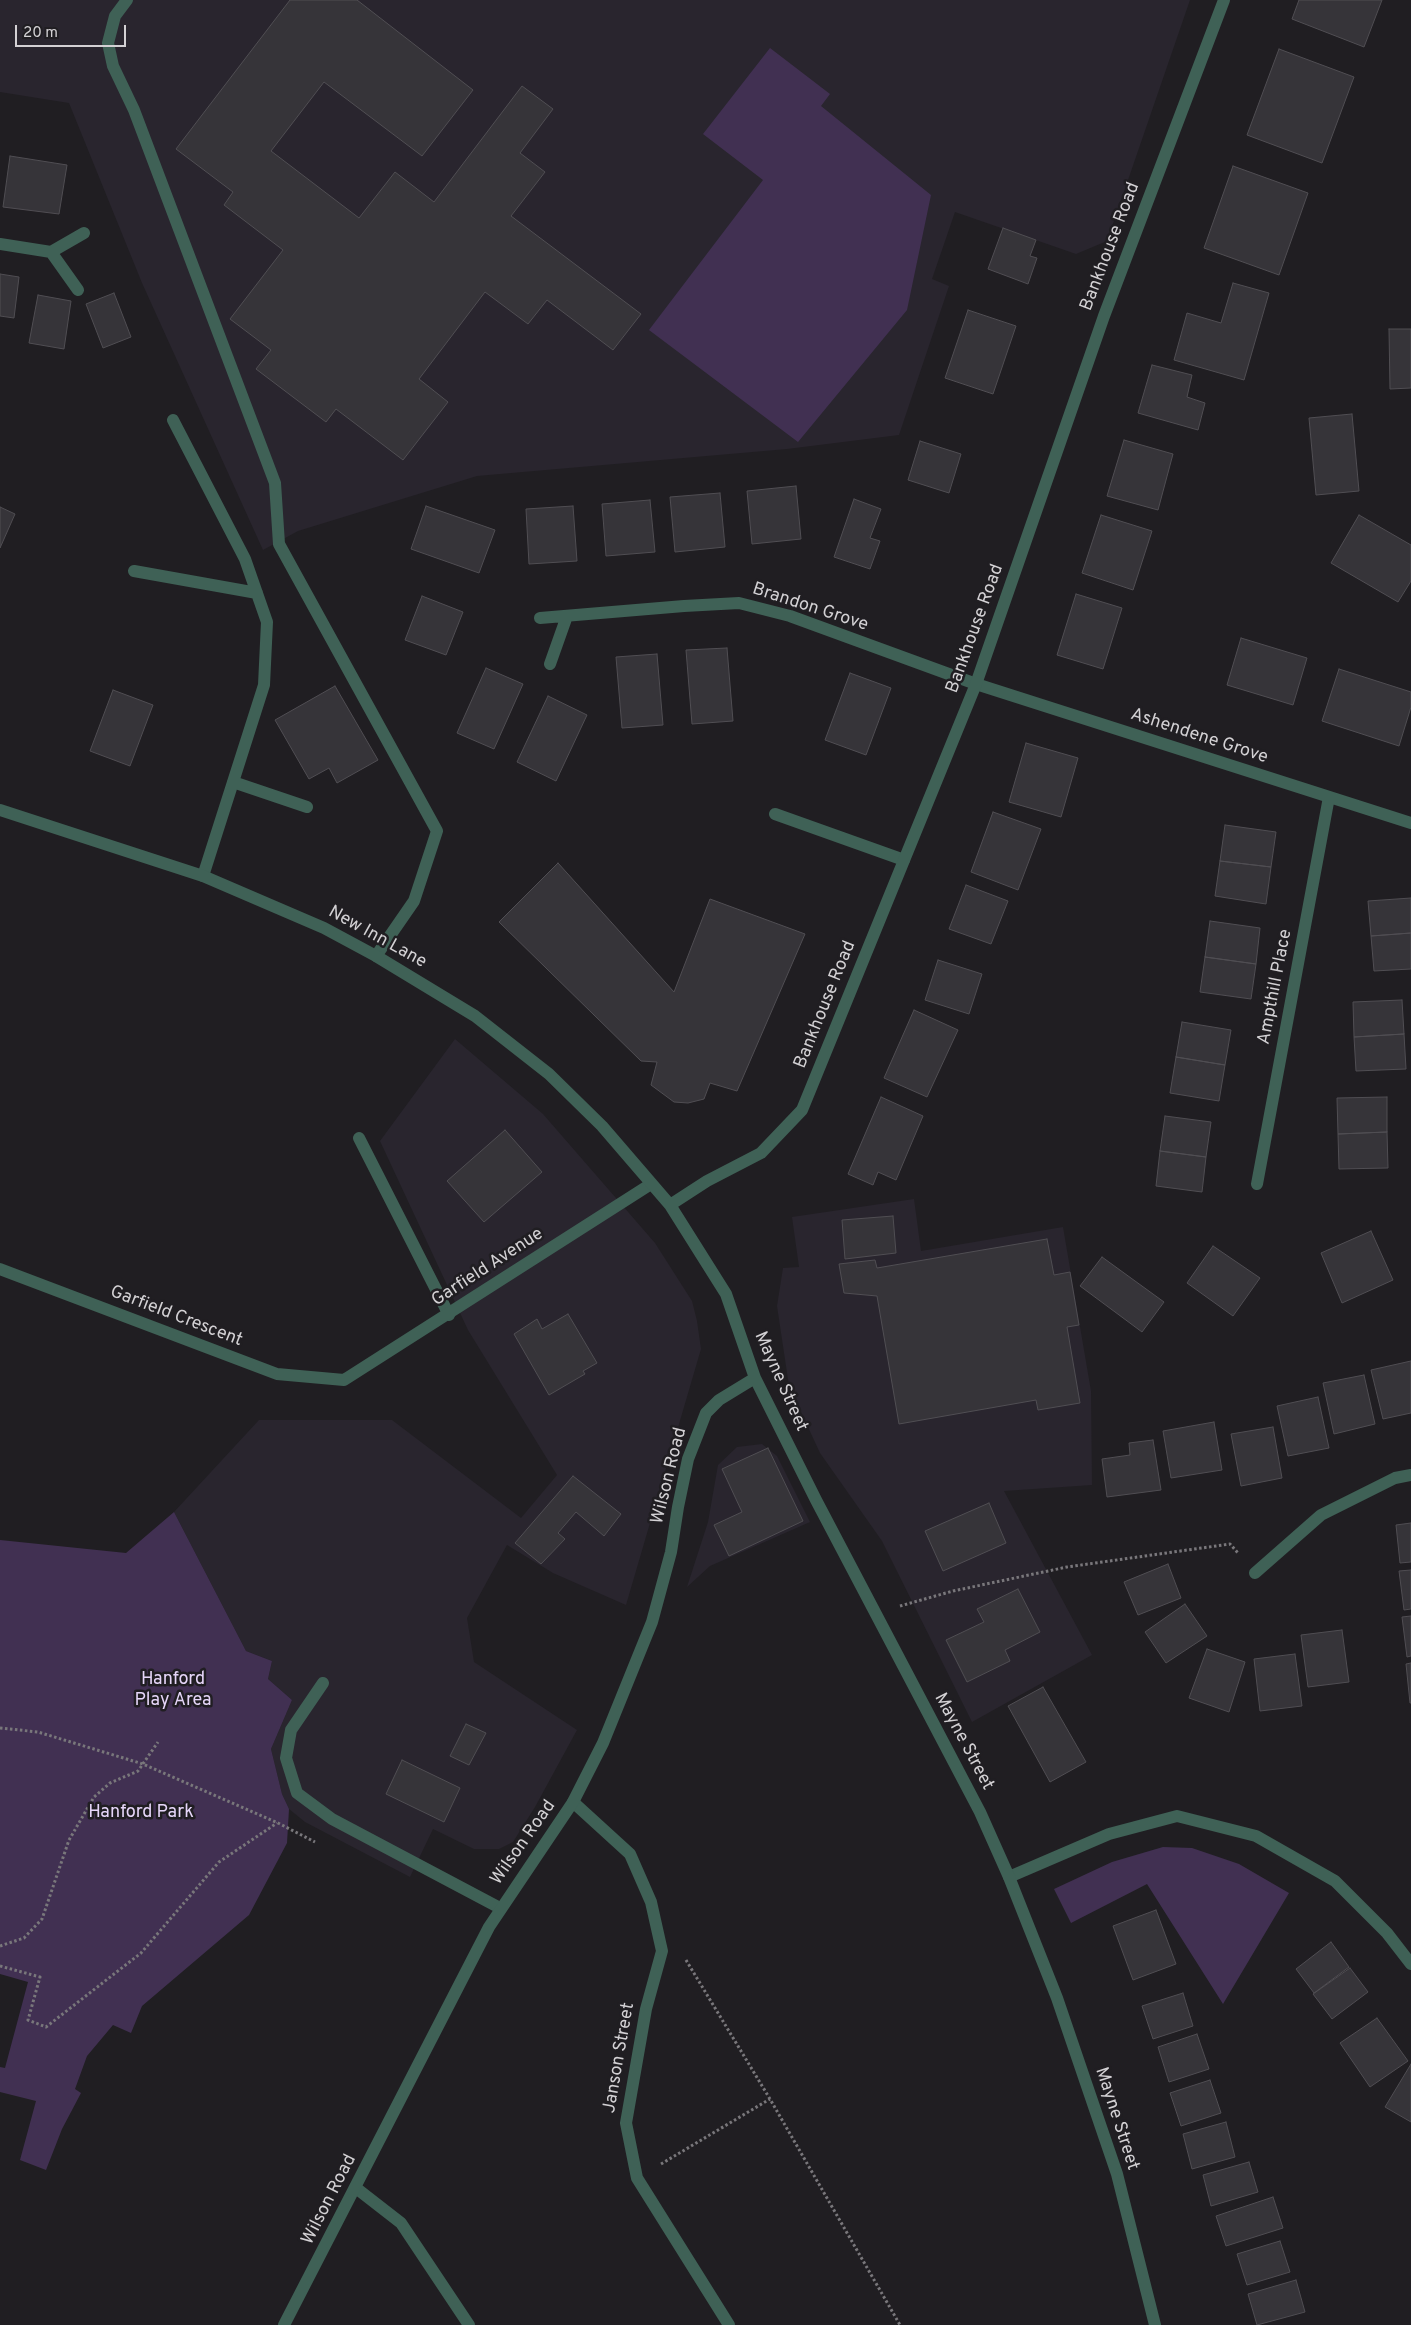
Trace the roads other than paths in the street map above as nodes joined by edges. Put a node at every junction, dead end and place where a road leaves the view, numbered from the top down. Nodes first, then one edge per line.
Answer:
1 (127, 0) edge
2 (1224, 0) edge
3 (84, 233) dead end
4 (0, 244) edge
5 (51, 252) junction
6 (78, 290) dead end
7 (174, 420) dead end
8 (134, 571) dead end
9 (257, 593) junction
10 (567, 616) junction
11 (540, 618) dead end
12 (550, 664) dead end
13 (976, 684) junction
14 (233, 782) junction
15 (1329, 798) junction
16 (307, 807) dead end
17 (0, 810) edge
18 (775, 814) dead end
19 (1411, 823) edge
20 (904, 860) junction
21 (203, 876) junction
22 (376, 956) junction
23 (359, 1138) dead end
24 (651, 1184) junction
25 (1257, 1184) dead end
26 (670, 1205) junction
27 (0, 1269) edge
28 (449, 1315) junction
29 (755, 1378) junction
30 (344, 1380) joint
31 (1411, 1475) edge
32 (1255, 1573) road end
33 (323, 1683) dead end
34 (573, 1802) junction
35 (1009, 1877) junction
36 (500, 1908) junction
37 (1411, 1964) edge
38 (356, 2188) junction
39 (284, 2325) edge
40 (469, 2325) edge
41 (729, 2325) edge
42 (1155, 2325) edge

1 - 22 street
2 - 13 street, Bankhouse Road
3 - 5 street
4 - 5 street
5 - 6 street
7 - 9 street
8 - 9 street
9 - 14 street
10 - 11 street, Brandon Grove
10 - 12 street
10 - 13 street, Brandon Grove
13 - 15 street, Ashendene Grove
13 - 20 street, Bankhouse Road
14 - 16 street
14 - 21 street
15 - 19 street, Ashendene Grove
15 - 25 street, Ampthill Place
17 - 21 street, New Inn Lane
18 - 20 street
20 - 26 street, Bankhouse Road
21 - 22 street, New Inn Lane
22 - 24 street, New Inn Lane
23 - 28 street
24 - 26 street, New Inn Lane
24 - 28 street, Garfield Avenue
26 - 29 street, Mayne Street
27 - 30 street, Garfield Crescent
28 - 30 street, Garfield Avenue
29 - 34 street, Wilson Road
29 - 35 street, Mayne Street
31 - 32 street
33 - 36 street
34 - 36 street, Wilson Road
34 - 41 street, Janson Street
35 - 37 street
35 - 42 street, Mayne Street
36 - 38 street, Wilson Road
38 - 39 street, Wilson Road
38 - 40 street

